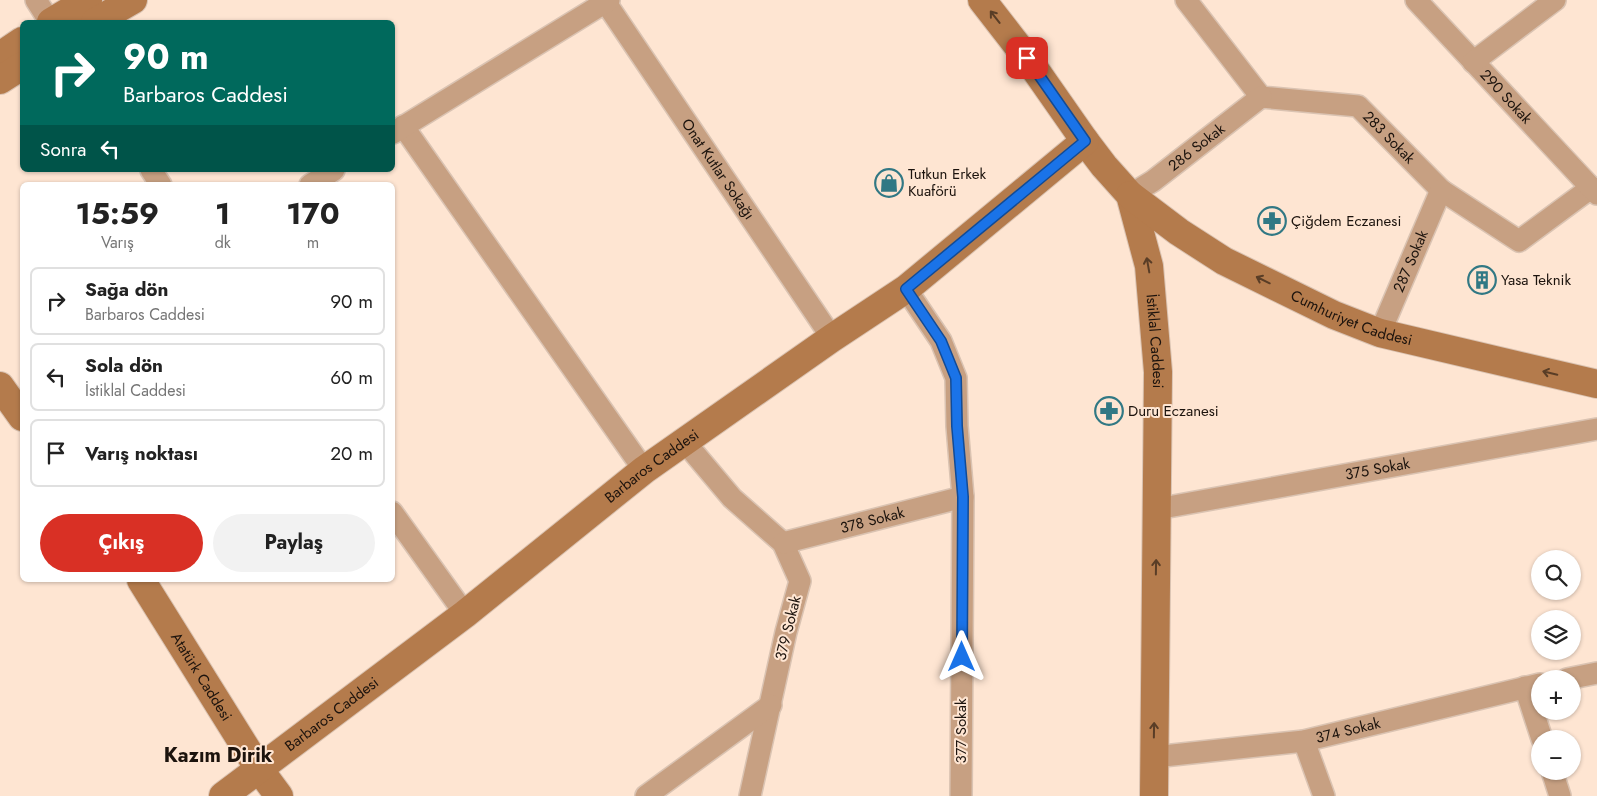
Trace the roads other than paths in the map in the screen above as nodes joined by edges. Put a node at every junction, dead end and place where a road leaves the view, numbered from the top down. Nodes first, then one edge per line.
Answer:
1 (36, 0) edge
2 (88, 0) edge
3 (133, 0) edge
4 (982, 0) edge
5 (1186, 0) edge
6 (1416, 0) edge
7 (1555, 0) edge
8 (606, 1) edge
9 (50, 20) edge
10 (54, 20) edge
11 (98, 20) edge
12 (20, 42) edge
13 (0, 56) edge
14 (1473, 62) junction
15 (20, 67) edge
16 (0, 80) edge
17 (1261, 97) junction
18 (398, 129) edge
19 (1085, 141) junction
20 (331, 172) edge
21 (315, 182) edge
22 (1441, 190) junction
23 (1595, 190) edge
24 (1130, 196) junction
25 (906, 289) junction
26 (1380, 333) junction
27 (832, 338) junction
28 (1597, 384) edge
29 (1597, 429) edge
30 (684, 441) junction
31 (644, 470) junction
32 (963, 497) junction
33 (1157, 509) junction
34 (395, 516) edge
35 (783, 543) junction
36 (142, 582) edge
37 (465, 614) junction
38 (1597, 673) edge
39 (1581, 676) edge
40 (1531, 686) edge
41 (771, 706) junction
42 (1304, 741) junction
43 (1154, 756) junction
44 (259, 769) junction
45 (1555, 780) edge
46 (223, 796) edge
47 (279, 796) edge
48 (646, 796) edge
49 (750, 796) edge
50 (961, 796) edge
51 (1154, 796) edge
52 (1324, 796) edge
53 (1560, 796) edge

1 - 9 street
2 - 10 street
3 - 11 street
19 -> 4 street, İstiklal Caddesi
5 - 17 street
6 - 14 street, 290 Sokak
7 - 14 street
8 - 18 street
8 - 27 street, Onat Kutlar Sokağı
12 - 13 street
14 - 23 street, 290 Sokak
15 - 16 street
17 - 22 street, 283 Sokak
17 - 24 street, 286 Sokak
18 - 31 street
19 - 24 street, İstiklal Caddesi
19 - 25 street, Barbaros Caddesi
20 - 21 street
22 - 23 street, 283 Sokak
22 - 26 street, 287 Sokak
26 -> 24 street, Cumhuriyet Caddesi
33 -> 24 street, İstiklal Caddesi
25 - 27 street, Barbaros Caddesi
25 - 32 street, 377 Sokak
28 -> 26 street, Cumhuriyet Caddesi
27 - 30 street, Barbaros Caddesi
29 - 33 street, 375 Sokak
30 - 31 street, Barbaros Caddesi
30 - 35 street, 379 Sokak
31 - 37 street, Barbaros Caddesi
32 - 35 street, 378 Sokak
32 - 50 street, 377 Sokak
43 -> 33 street, İstiklal Caddesi
34 - 37 street
35 - 41 street, 379 Sokak
36 - 44 street, Atatürk Caddesi
37 - 44 street, Barbaros Caddesi
38 - 39 street
40 - 42 street, 374 Sokak
41 - 48 street
41 - 49 street, 379 Sokak
42 - 43 street, 374 Sokak
42 - 52 street
43 - 51 street, İstiklal Caddesi
44 - 46 street, Barbaros Caddesi
44 - 47 street, Atatürk Caddesi
45 - 53 street

